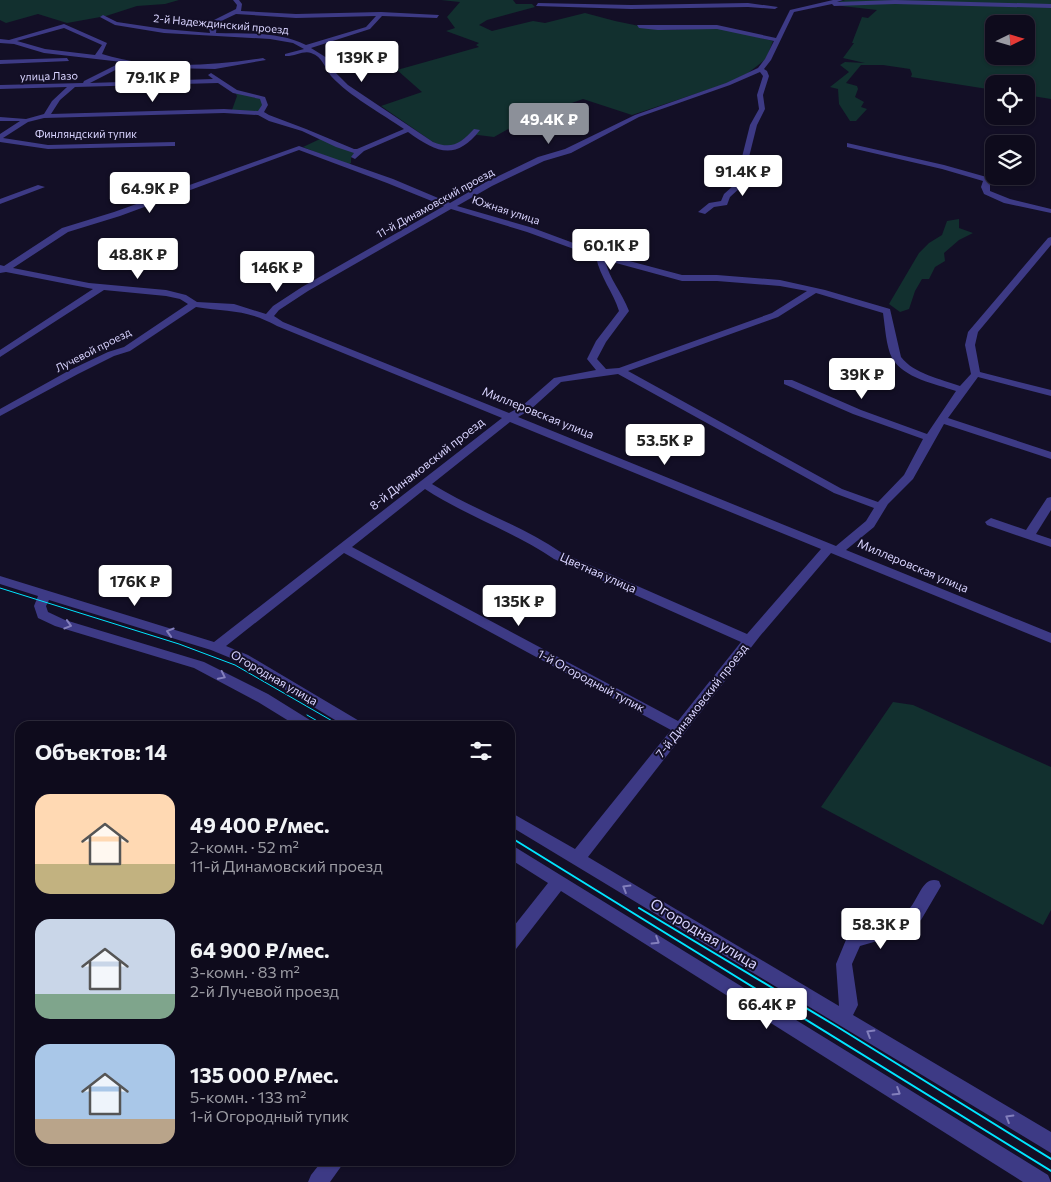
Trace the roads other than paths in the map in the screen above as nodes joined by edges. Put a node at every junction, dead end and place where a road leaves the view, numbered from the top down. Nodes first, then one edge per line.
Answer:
1 (236, 0) edge
2 (773, 0) edge
3 (840, 0) edge
4 (991, 2) edge
5 (828, 3) junction
6 (538, 5) dead end
7 (1051, 6) edge
8 (775, 7) junction
9 (236, 12) junction
10 (381, 14) junction
11 (437, 16) dead end
12 (788, 16) junction
13 (103, 17) dead end
14 (639, 26) dead end
15 (213, 34) junction
16 (778, 40) junction
17 (9, 41) junction
18 (0, 42) edge
19 (308, 48) junction
20 (287, 55) dead end
21 (99, 59) junction
22 (110, 59) junction
23 (263, 60) dead end
24 (0, 62) edge
25 (127, 62) junction
26 (204, 68) junction
27 (760, 69) junction
28 (101, 76) junction
29 (217, 81) junction
30 (75, 86) junction
31 (88, 86) junction
32 (0, 87) edge
33 (64, 93) junction
34 (260, 113) junction
35 (44, 116) junction
36 (0, 119) edge
37 (26, 121) junction
38 (407, 130) junction
39 (476, 130) dead end
40 (0, 138) edge
41 (172, 144) dead end
42 (850, 144) dead end
43 (360, 152) junction
44 (352, 168) junction
45 (41, 187) dead end
46 (0, 202) edge
47 (451, 206) junction
48 (1051, 211) edge
49 (702, 212) dead end
50 (1051, 240) edge
51 (600, 256) junction
52 (2, 270) edge
53 (101, 288) junction
54 (814, 291) junction
55 (194, 304) junction
56 (268, 317) junction
57 (0, 354) edge
58 (620, 371) junction
59 (602, 372) junction
60 (976, 374) junction
61 (788, 382) dead end
62 (962, 390) junction
63 (1051, 393) edge
64 (0, 413) edge
65 (510, 417) junction
66 (942, 420) junction
67 (929, 438) junction
68 (1051, 456) edge
69 (424, 484) junction
70 (1051, 501) edge
71 (881, 507) junction
72 (992, 522) dead end
73 (1029, 535) junction
74 (1051, 543) edge
75 (343, 547) junction
76 (834, 548) junction
77 (0, 580) edge
78 (45, 594) junction
79 (1051, 638) edge
80 (750, 641) junction
81 (216, 647) junction
82 (300, 721) edge
83 (348, 721) edge
84 (681, 729) junction
85 (515, 821) edge
86 (515, 854) edge
87 (577, 859) junction
88 (559, 882) junction
89 (933, 886) dead end
90 (515, 938) edge
91 (843, 1016) junction
92 (1051, 1143) edge
93 (331, 1166) edge
94 (318, 1182) edge
95 (1041, 1182) edge

1 - 9 street
2 - 8 street
3 - 5 street
4 - 5 street
4 - 7 street
5 - 12 street
6 - 8 street
8 - 12 street
9 - 10 street
9 - 15 street
10 - 11 street
10 - 19 street
12 - 16 street
13 - 15 street, 2-й Надеждинский проезд
14 - 16 street
15 - 19 street, 2-й Надеждинский проезд
16 - 27 street
17 - 18 street
17 - 21 street
17 - 22 street
19 - 20 street
19 - 38 street
21 - 22 street
21 - 24 street
22 - 25 street
23 - 26 street
25 - 26 street
25 - 28 street
26 - 29 street
27 - 47 street, 11-й Динамовский проезд
27 - 49 street
28 - 30 street
28 - 31 street
29 - 31 street, улица Лазо
29 - 34 street
30 - 31 street, улица Лазо
30 - 32 street, улица Лазо
30 - 33 street
31 - 33 street
33 - 35 street
34 - 35 street
34 - 43 street
35 - 37 street
36 - 37 street
37 - 40 street
38 - 39 street
38 - 43 street
40 - 41 street, Финляндский тупик
42 - 48 street
43 - 44 street
44 - 47 street, Южная улица
44 - 52 street, Южная улица
45 - 46 street
47 - 51 street, Южная улица
47 - 56 street, 11-й Динамовский проезд
50 - 60 street
51 - 54 street, Южная улица
51 - 59 street
52 - 53 street, Миллеровская улица
53 - 55 street, Миллеровская улица
53 - 57 street
54 - 58 street, 8-й Динамовский проезд
54 - 62 street, Южная улица
55 - 56 street, Миллеровская улица
55 - 64 street, Лучевой проезд
56 - 65 street, Миллеровская улица
58 - 59 street, 8-й Динамовский проезд
58 - 71 street
59 - 65 street, 8-й Динамовский проезд
60 - 62 street, 7-й Динамовский проезд
60 - 63 street
61 - 67 street
62 - 66 street, 7-й Динамовский проезд
65 - 69 street, 8-й Динамовский проезд
65 - 76 street, Миллеровская улица
66 - 67 street, 7-й Динамовский проезд
66 - 68 street
67 - 71 street, 7-й Динамовский проезд
69 - 75 street, 8-й Динамовский проезд
69 - 80 street, Цветная улица
70 - 73 street
71 - 76 street, 7-й Динамовский проезд
72 - 73 street
73 - 74 street
75 - 81 street, 8-й Динамовский проезд
75 - 84 street, 1-й Огородный тупик
76 - 79 street, Миллеровская улица
76 - 80 street, 7-й Динамовский проезд
77 - 78 street, Огородная улица
81 -> 78 street, Огородная улица
78 -> 82 street, Огородная улица
80 - 84 street, 7-й Динамовский проезд
81 - 83 street, Огородная улица
84 - 87 street, 7-й Динамовский проезд
85 - 87 street, Огородная улица
86 - 88 street
91 -> 87 street, Огородная улица
88 - 90 street
88 -> 95 street
89 - 91 street
92 -> 91 street, Огородная улица
93 - 94 street

